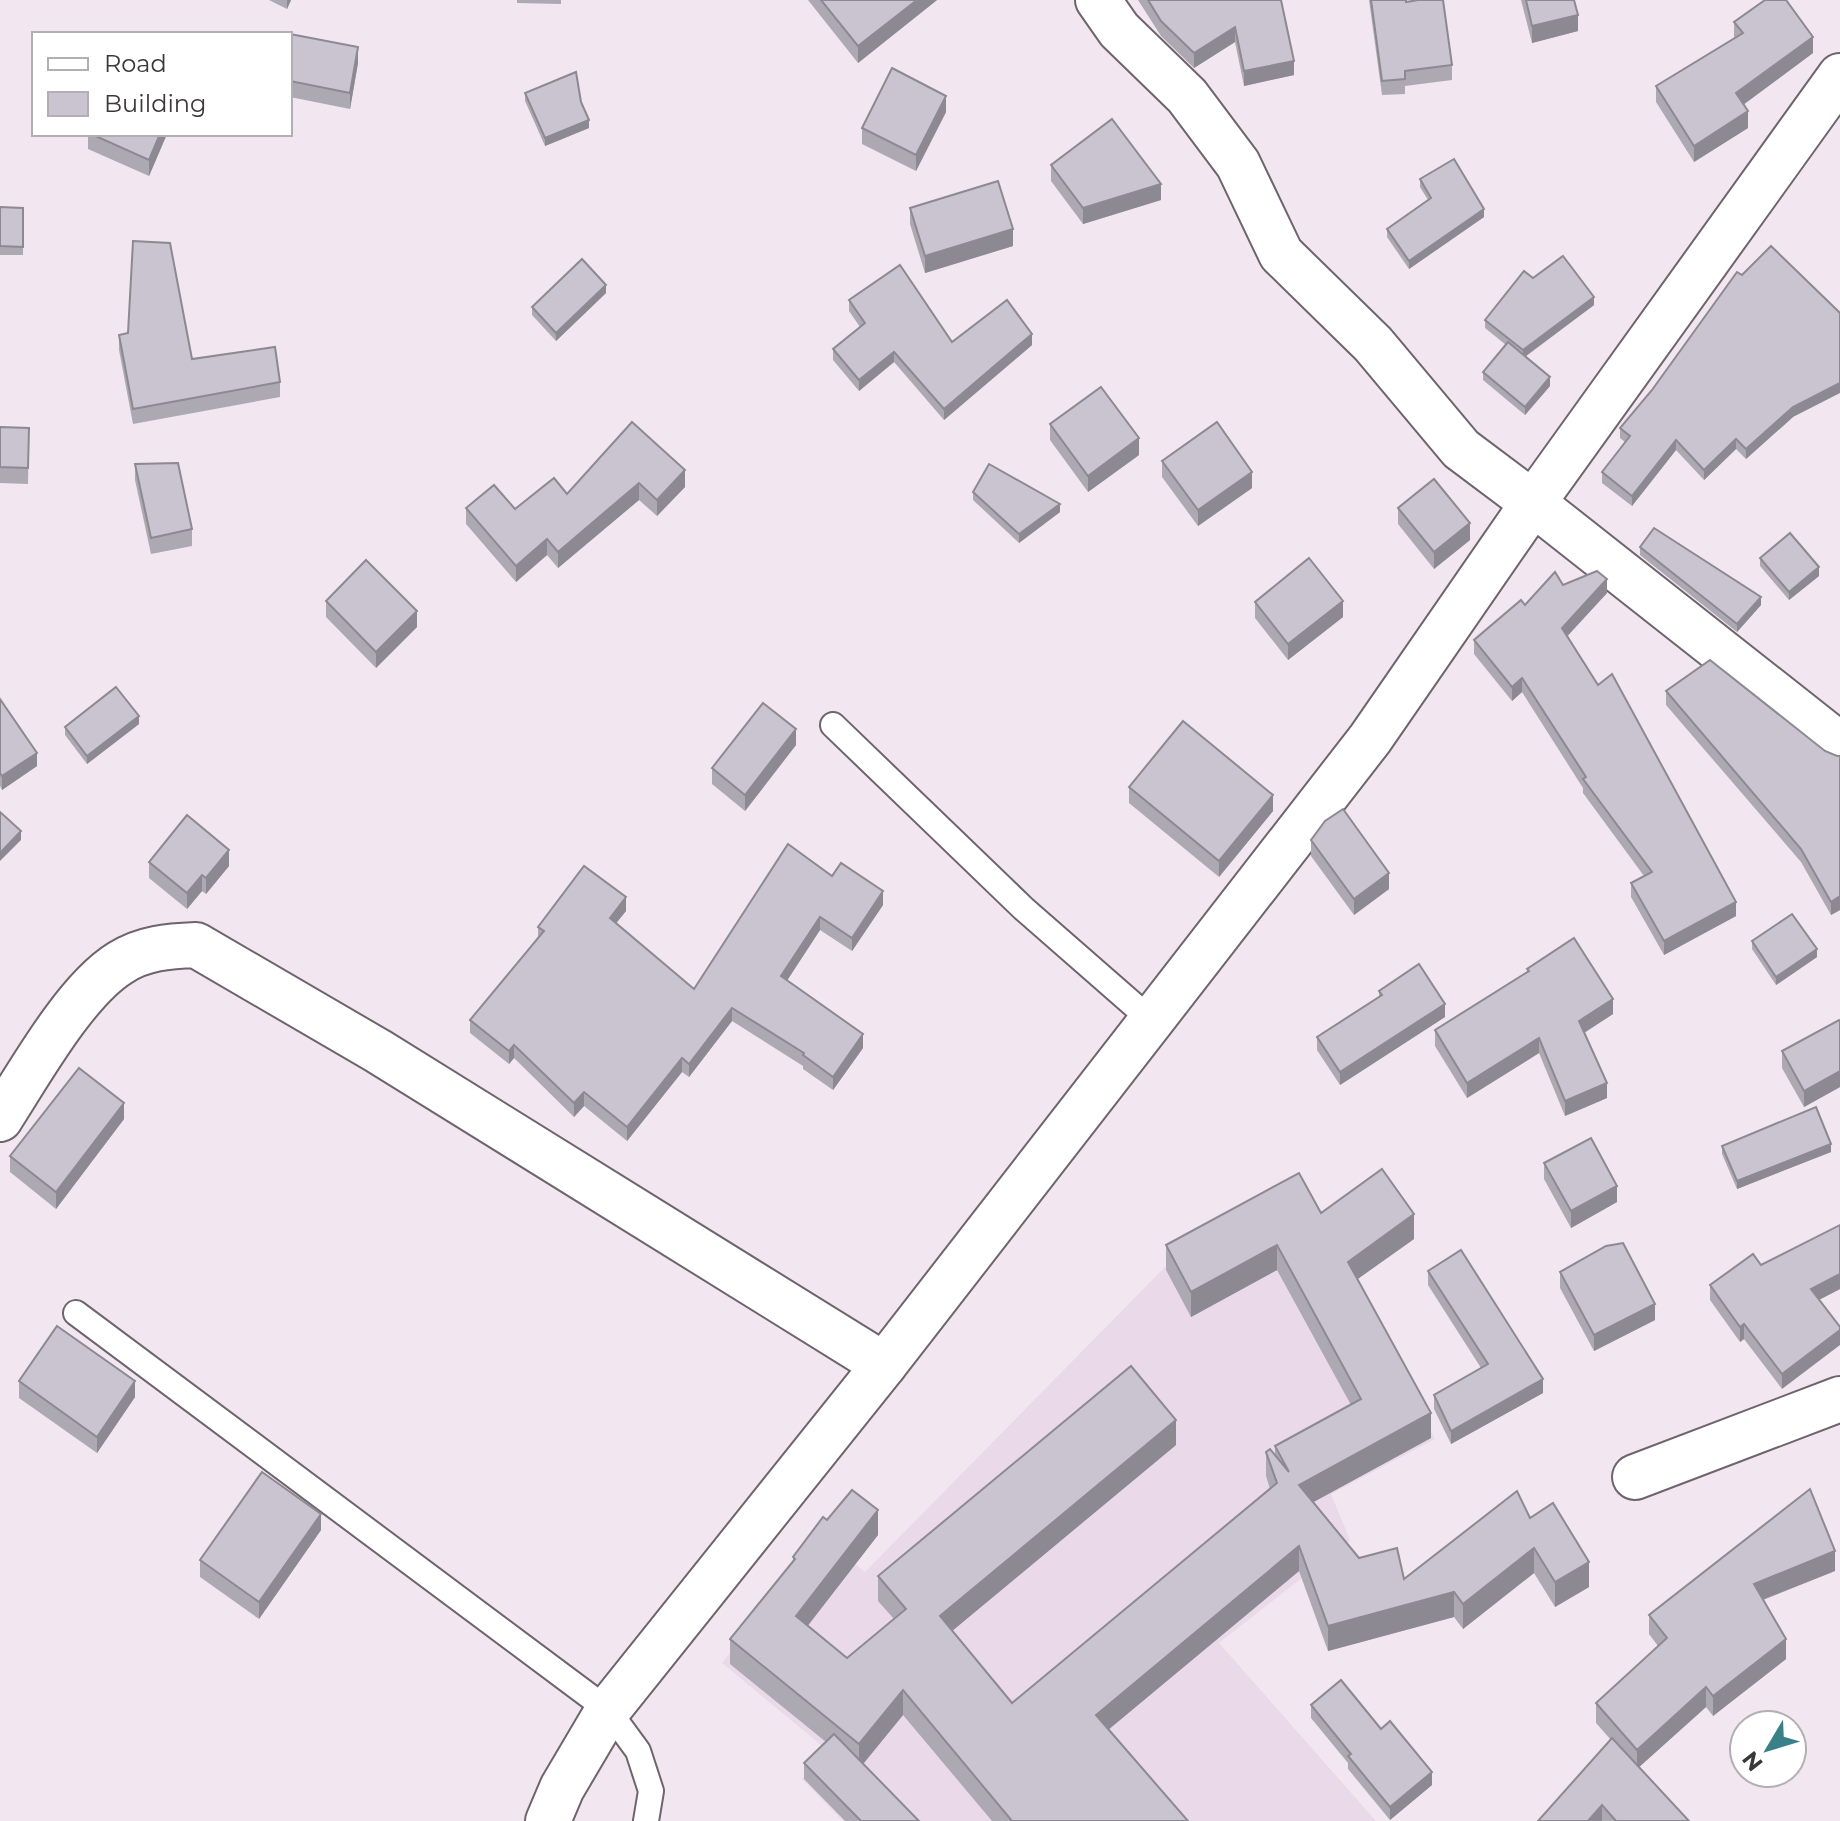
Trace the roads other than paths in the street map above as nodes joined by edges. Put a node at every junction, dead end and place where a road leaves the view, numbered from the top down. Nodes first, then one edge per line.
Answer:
1 (1098, 0) edge
2 (1840, 76) edge
3 (1533, 503) junction
4 (833, 725) dead end
5 (1840, 745) edge
6 (1151, 1020) junction
7 (0, 1119) edge
8 (76, 1313) dead end
9 (884, 1365) junction
10 (1840, 1399) edge
11 (1635, 1477) dead end
12 (608, 1710) junction
13 (548, 1821) edge
14 (646, 1821) edge

1 - 3 street
2 - 3 street
3 - 5 street
3 - 6 street
4 - 6 lane
6 - 9 street
7 - 9 street
8 - 12 lane
9 - 12 street
10 - 11 street
12 - 13 street
12 - 14 lane

